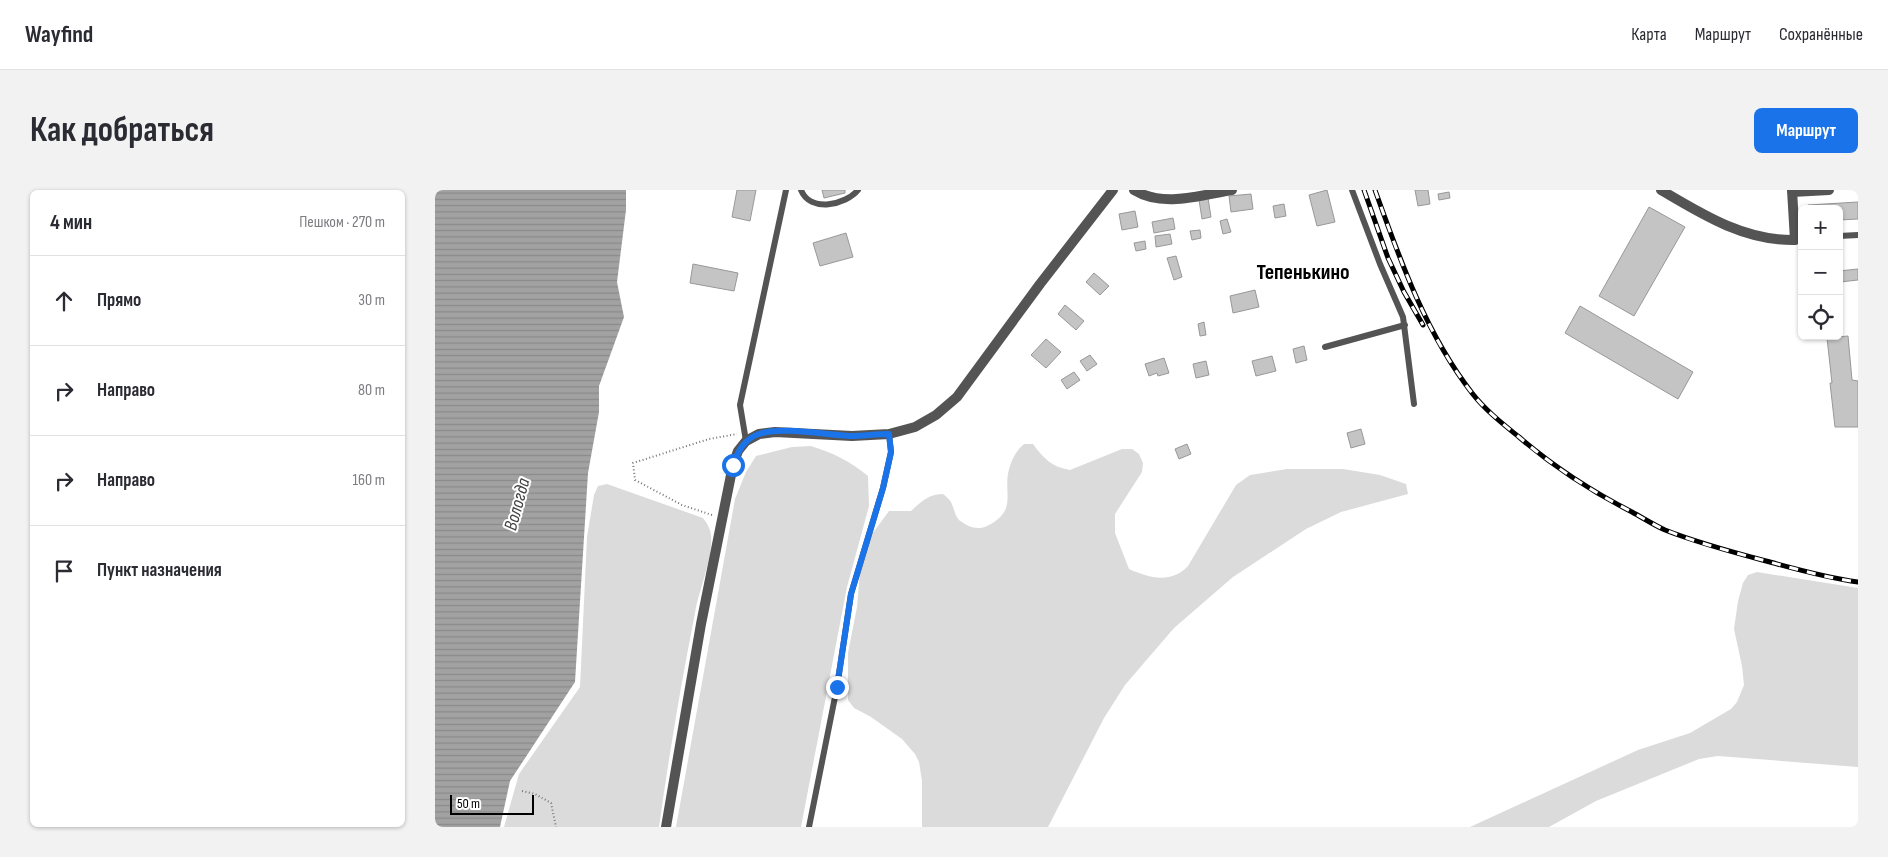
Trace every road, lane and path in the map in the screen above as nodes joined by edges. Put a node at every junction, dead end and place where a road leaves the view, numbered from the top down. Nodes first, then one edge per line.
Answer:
1 (786, 190) edge
2 (801, 190) edge
3 (858, 190) edge
4 (1113, 190) edge
5 (1135, 190) edge
6 (1232, 190) edge
7 (1352, 190) edge
8 (1661, 190) edge
9 (1829, 190) edge
10 (1792, 191) edge
11 (1858, 235) edge
12 (1843, 236) edge
13 (1798, 240) edge
14 (1405, 326) junction
15 (1325, 347) dead end
16 (1414, 404) dead end
17 (889, 434) junction
18 (745, 437) junction
19 (722, 518) junction
20 (522, 791) dead end
21 (556, 827) edge
22 (665, 827) edge
23 (809, 827) edge

1 - 18 lane
2 - 3 lane
4 - 17 street
5 - 6 street
7 - 14 lane
8 - 13 street
9 - 10 street
10 - 13 street
11 - 12 lane
14 - 15 lane
14 - 16 lane
17 - 18 street
17 - 23 lane
18 - 19 street
18 - 19 path
19 - 22 street
20 - 21 path

